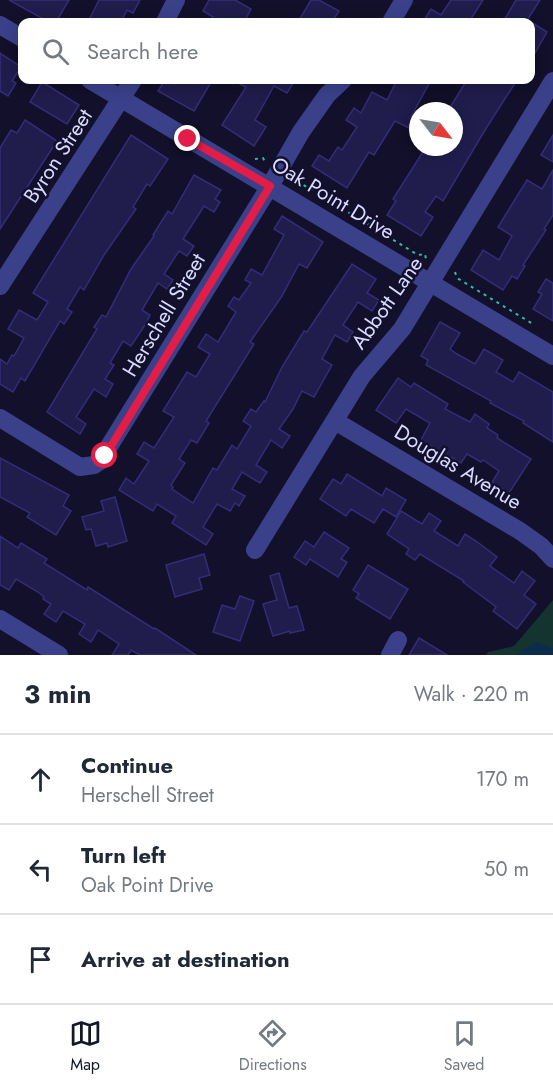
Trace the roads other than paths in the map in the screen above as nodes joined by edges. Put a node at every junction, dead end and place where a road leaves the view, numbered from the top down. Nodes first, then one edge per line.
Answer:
1 (176, 0) edge
2 (404, 0) edge
3 (167, 18) edge
4 (393, 18) edge
5 (0, 25) edge
6 (18, 36) edge
7 (553, 81) edge
8 (97, 84) edge
9 (130, 84) edge
10 (338, 84) edge
11 (121, 98) junction
12 (270, 186) junction
13 (435, 275) junction
14 (0, 286) edge
15 (553, 356) edge
16 (0, 418) edge
17 (335, 421) junction
18 (255, 550) dead end
19 (553, 559) edge
20 (0, 619) edge
21 (59, 655) edge

1 - 3 street
2 - 4 street
5 - 6 street
7 - 13 street, Abbott Lane
8 - 11 street, Oak Point Drive
9 - 11 street, Byron Street
10 - 12 street, Herschell Street
11 - 12 street, Oak Point Drive
11 - 14 street, Byron Street
12 - 13 street, Oak Point Drive
12 - 16 street, Herschell Street
13 - 15 street, Oak Point Drive
13 - 17 street, Abbott Lane
17 - 18 street, Abbott Lane
17 - 19 street, Douglas Avenue
20 - 21 street

